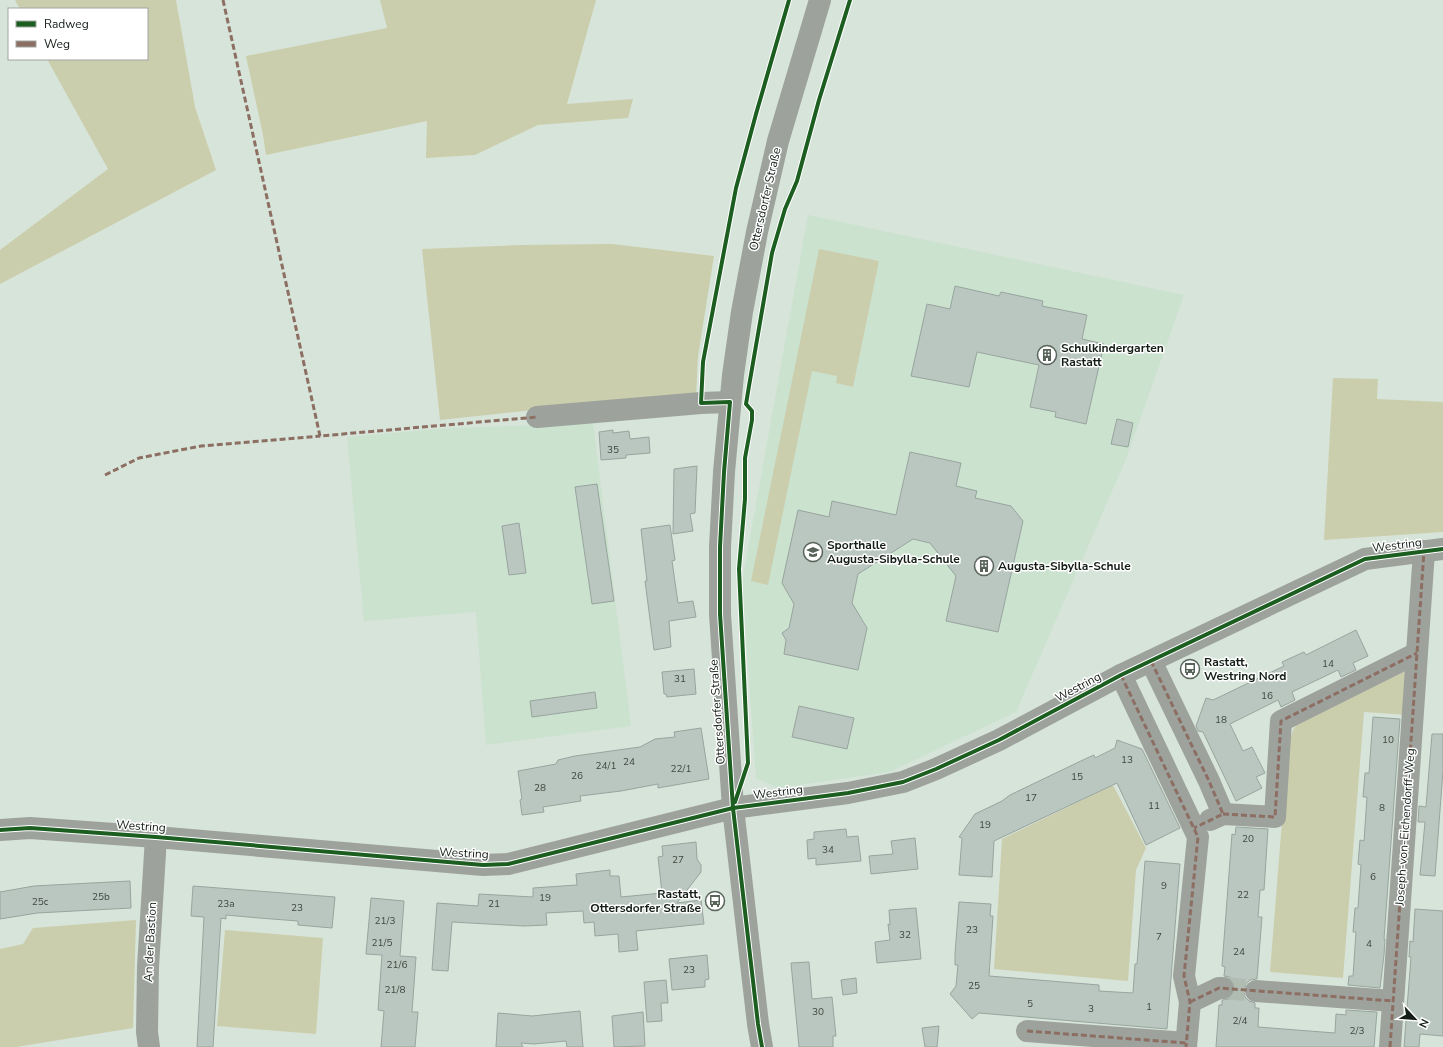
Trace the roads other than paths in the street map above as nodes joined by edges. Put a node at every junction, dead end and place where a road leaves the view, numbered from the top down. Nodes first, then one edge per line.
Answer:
1 (820, 0) edge
2 (730, 402) junction
3 (537, 417) dead end
4 (1434, 550) edge
5 (1417, 653) junction
6 (1151, 661) junction
7 (1121, 675) junction
8 (733, 808) junction
9 (1223, 814) junction
10 (1194, 828) junction
11 (0, 830) edge
12 (156, 837) junction
13 (1223, 988) tunnel mouth
14 (1256, 991) tunnel mouth
15 (1393, 1001) junction
16 (1190, 1002) junction
17 (1027, 1031) dead end
18 (1186, 1045) edge
19 (149, 1047) edge
20 (762, 1047) edge
21 (1390, 1047) edge

1 - 2 street, Ottersdorfer Straße
2 - 3 street
2 - 8 street, Ottersdorfer Straße
4 - 5 street, Joseph-von-Eichendorff-Weg
4 - 6 street, Westring
5 - 9 street
5 - 15 street, Joseph-von-Eichendorff-Weg
6 - 7 street, Westring
6 - 9 street
7 - 8 street, Westring
7 - 10 street
8 - 12 street, Westring
8 - 20 street, Ottersdorfer Straße
9 - 10 street
10 - 16 street
11 - 12 street, Westring
12 - 19 street, An der Bastion
13 - 16 street
14 - 15 street
15 - 21 street, Joseph-von-Eichendorff-Weg
16 - 18 street
17 - 18 street

